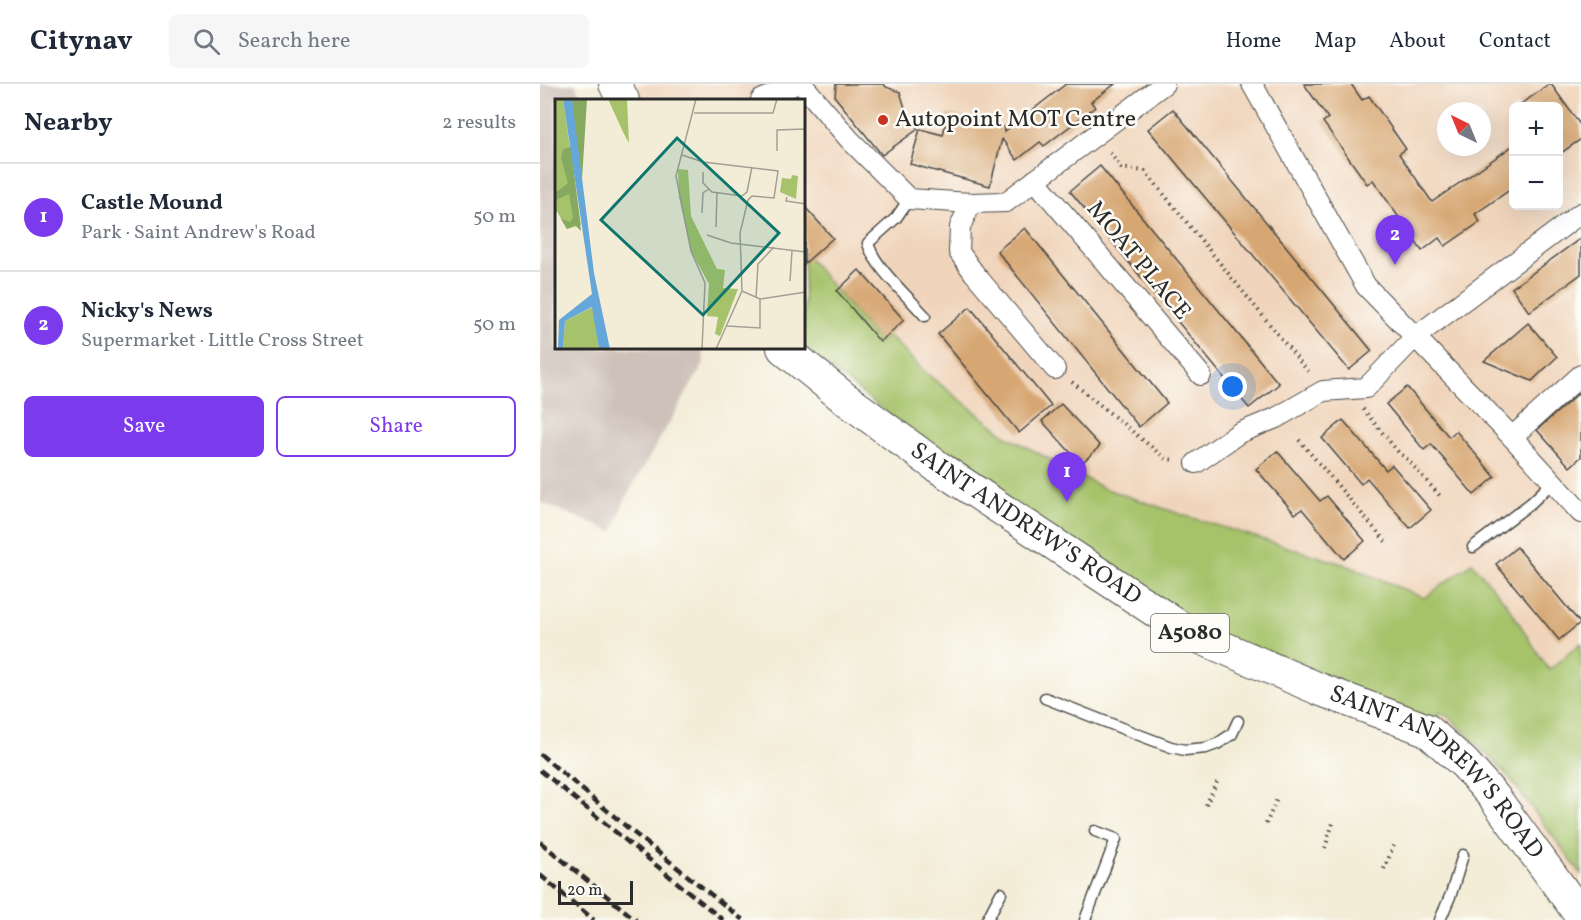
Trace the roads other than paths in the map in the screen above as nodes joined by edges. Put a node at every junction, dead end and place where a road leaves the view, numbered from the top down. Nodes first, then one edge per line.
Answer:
1 (615, 84) edge
2 (796, 84) edge
3 (802, 84) edge
4 (1164, 84) edge
5 (1252, 84) edge
6 (622, 99) edge
7 (763, 99) edge
8 (1035, 180) junction
9 (909, 199) junction
10 (971, 203) junction
11 (1581, 213) edge
12 (925, 316) dead end
13 (1415, 337) junction
14 (785, 350) edge
15 (1055, 369) road end
16 (1202, 375) dead end
17 (1581, 375) edge
18 (1512, 437) junction
19 (1196, 463) road end
20 (1553, 482) junction
21 (1581, 513) edge
22 (1473, 547) dead end
23 (1045, 698) dead end
24 (1238, 721) dead end
25 (1095, 831) dead end
26 (1463, 855) dead end
27 (1001, 893) dead end
28 (1581, 916) edge
29 (987, 920) edge
30 (1085, 920) edge
31 (1440, 920) edge

1 - 6 main road
2 - 7 street
3 - 9 street
4 - 8 street
5 - 13 street
8 - 10 street
8 - 16 street, MOAT PLACE
9 - 10 street
9 - 12 lane
10 - 15 street
11 - 13 street
13 - 18 street
13 - 19 street
14 - 28 main road, SAINT ANDREW'S ROAD / A5080
17 - 18 street
18 - 20 street
20 - 21 street
20 - 22 lane
23 - 24 lane
25 - 30 lane
26 - 31 lane
27 - 29 lane

